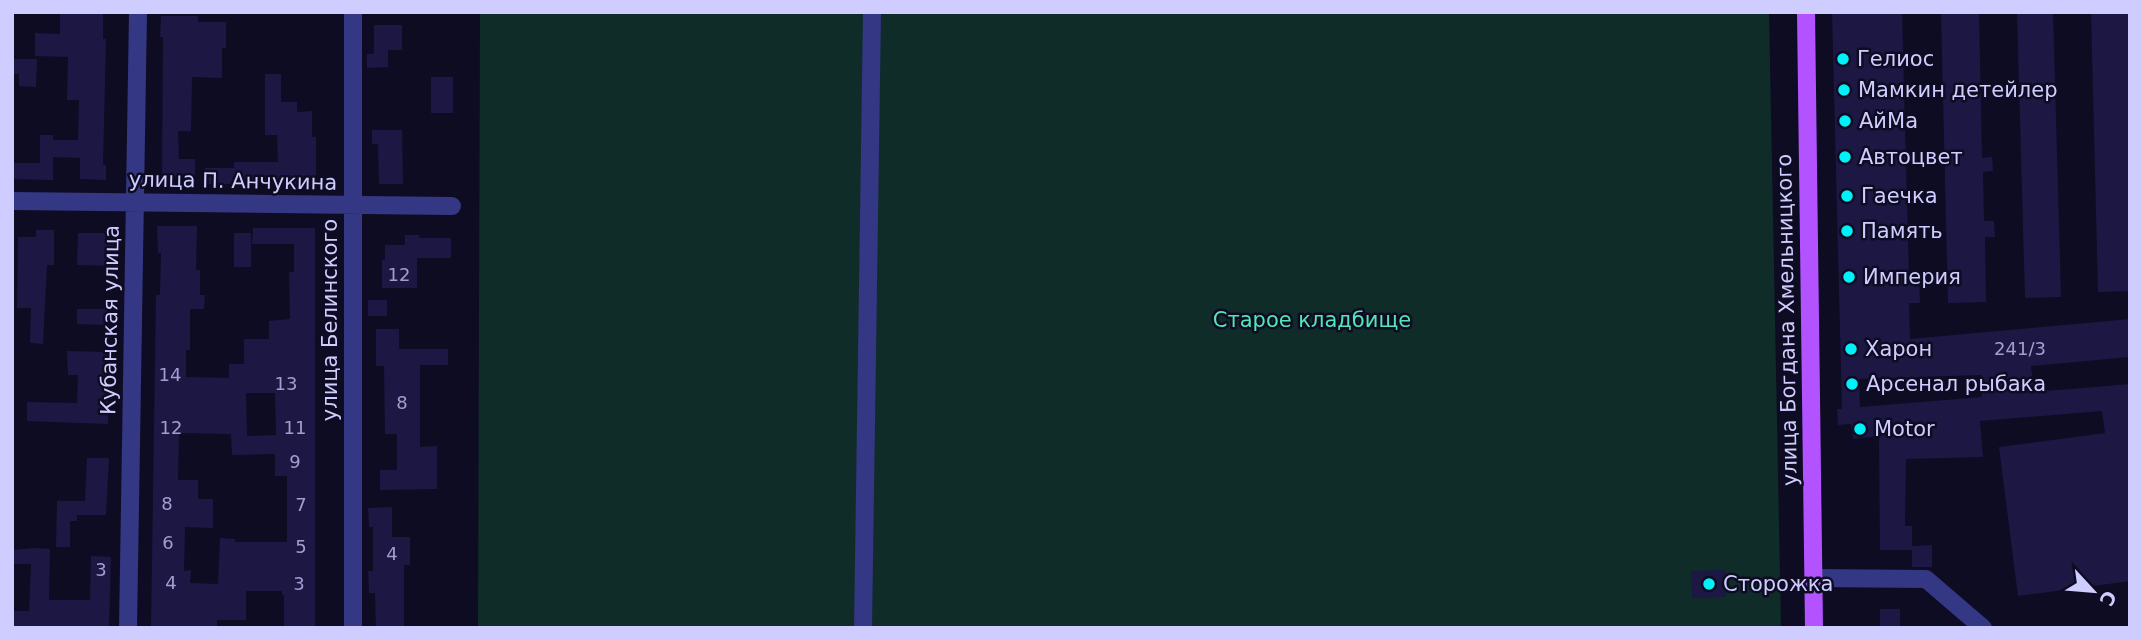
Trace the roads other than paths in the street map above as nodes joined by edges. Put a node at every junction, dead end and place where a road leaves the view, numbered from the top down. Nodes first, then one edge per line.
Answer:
1 (138, 12) edge
2 (353, 12) edge
3 (872, 12) edge
4 (1806, 12) edge
5 (12, 201) edge
6 (135, 202) junction
7 (353, 205) junction
8 (452, 206) dead end
9 (1814, 578) junction
10 (128, 628) edge
11 (353, 628) edge
12 (863, 628) edge
13 (1814, 628) edge
14 (1983, 628) edge

1 - 6 street, Кубанская улица
2 - 7 street, улица Белинского
3 - 12 street
4 - 9 main road, улица Богдана Хмельницкого
5 - 6 street, улица П. Анчукина
6 - 7 street, улица П. Анчукина
6 - 10 street, Кубанская улица
7 - 8 street, улица П. Анчукина
7 - 11 street, улица Белинского
9 - 13 main road, улица Богдана Хмельницкого
9 - 14 street

